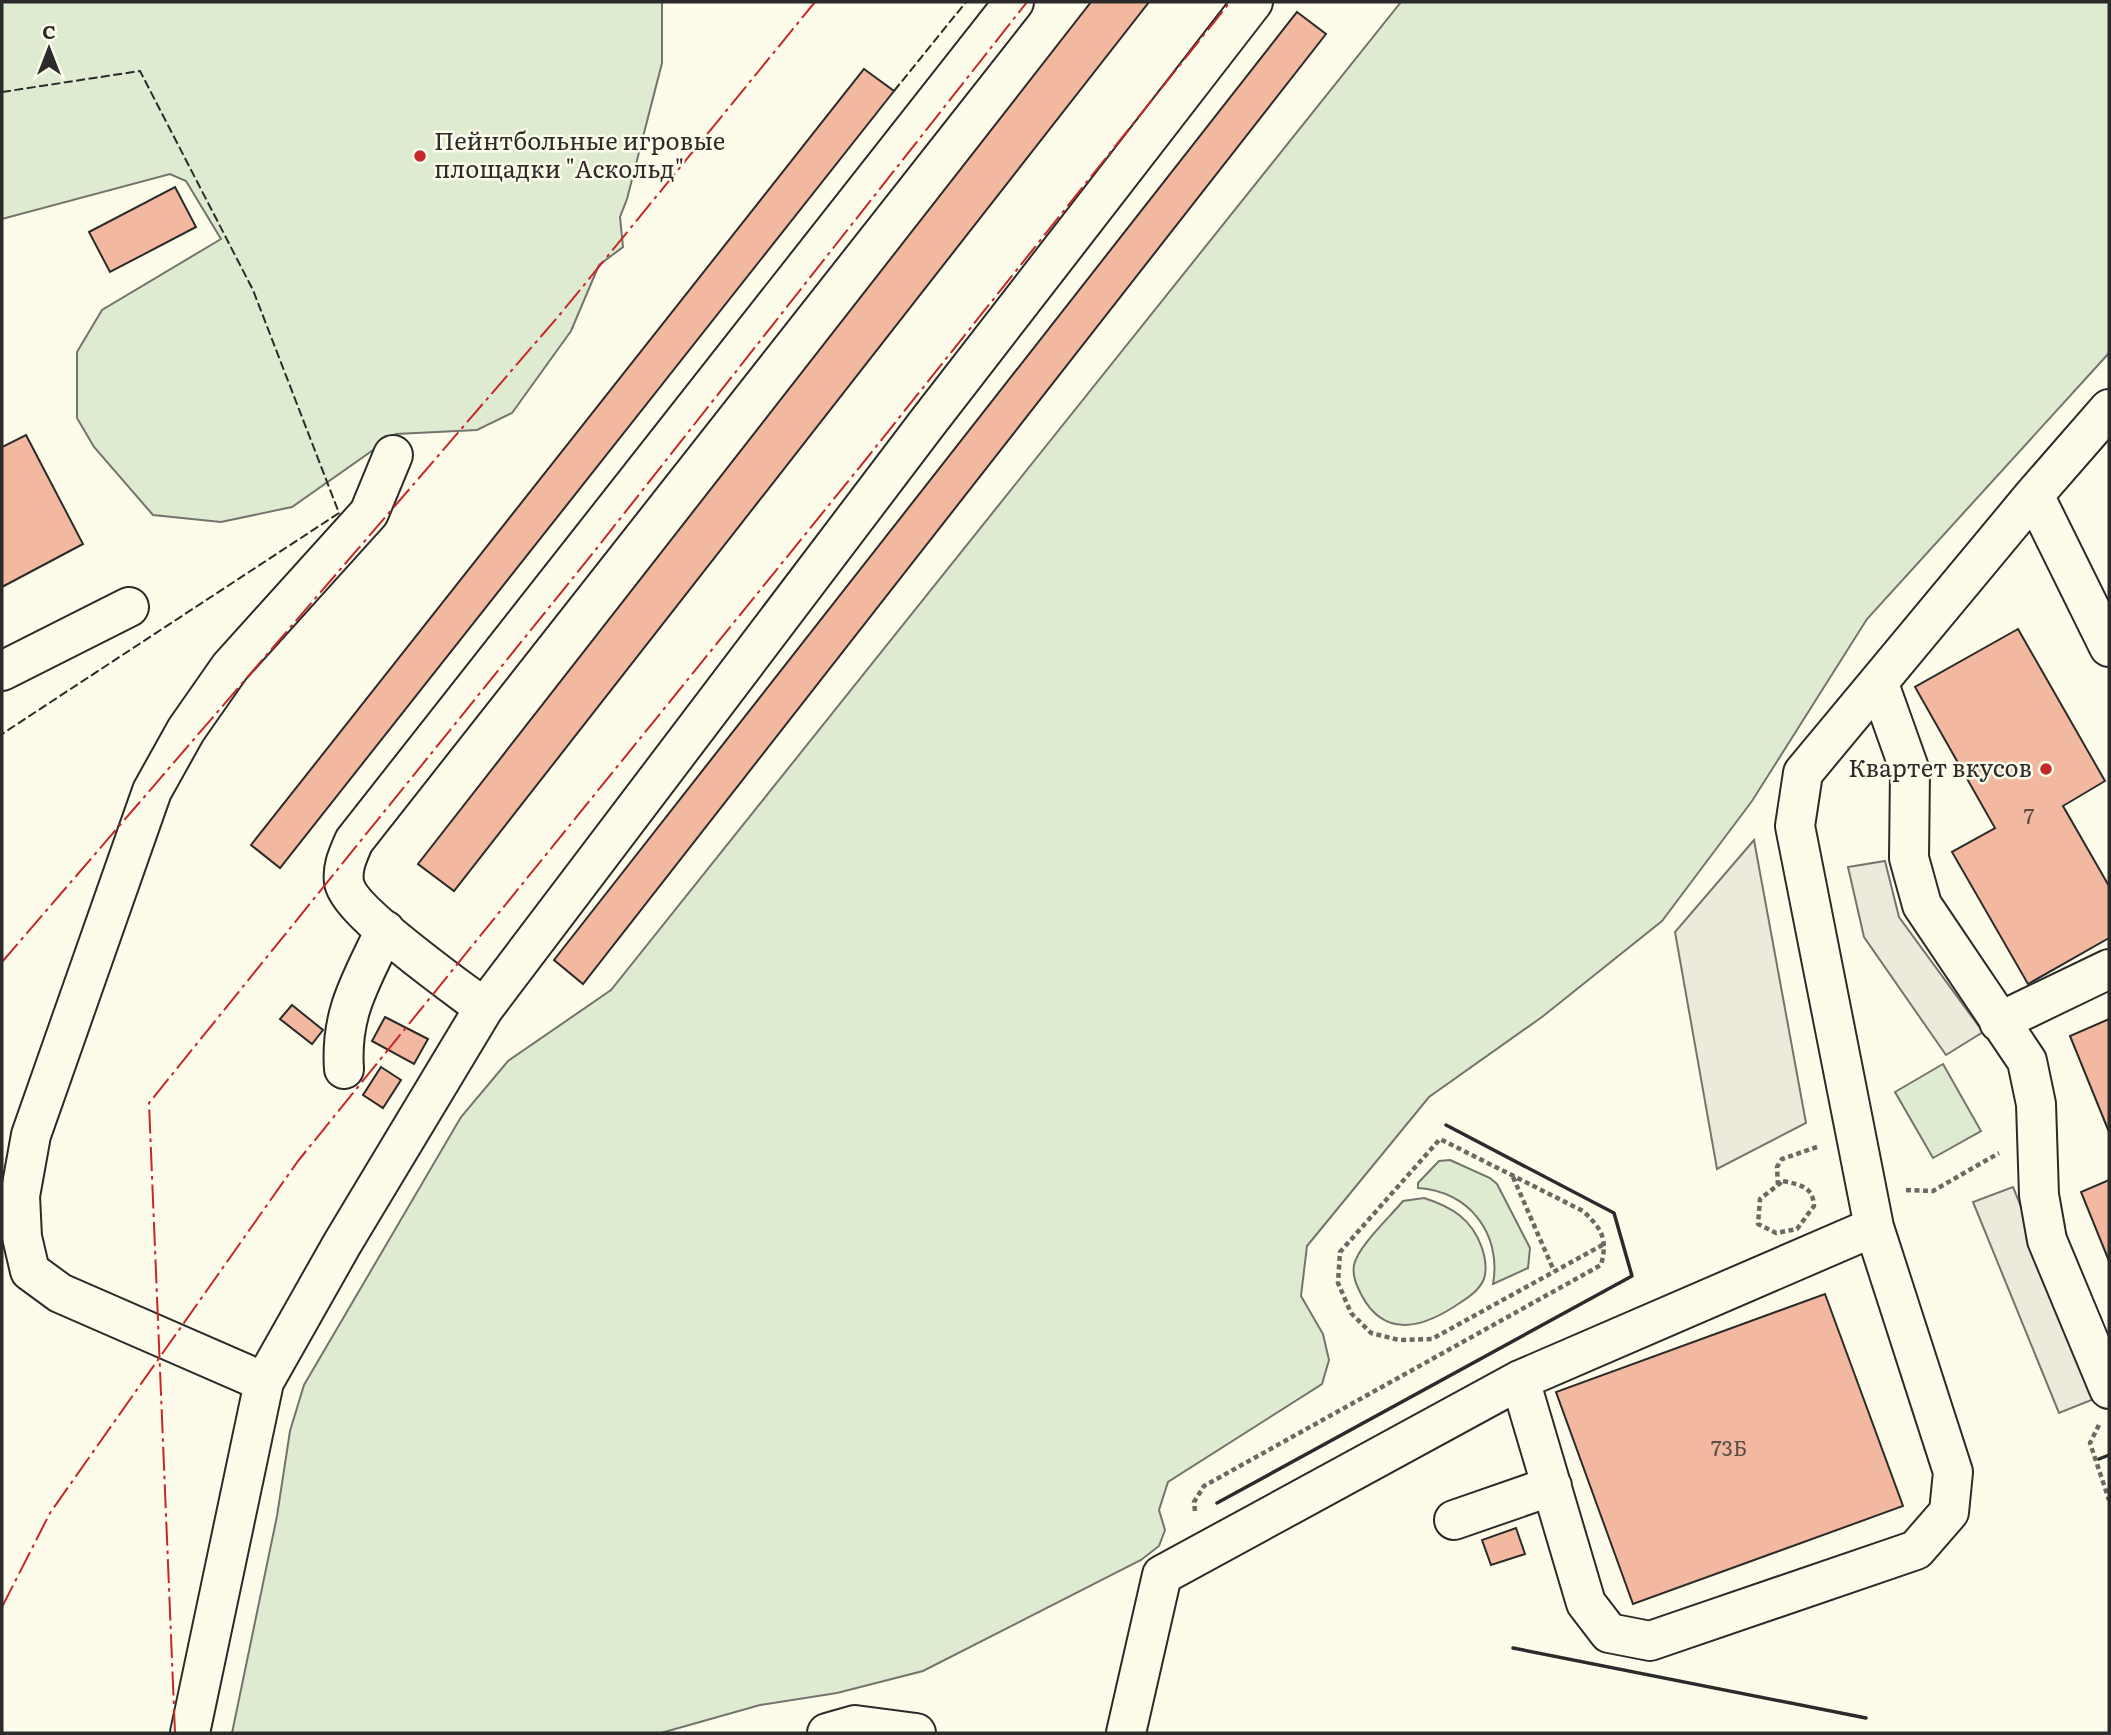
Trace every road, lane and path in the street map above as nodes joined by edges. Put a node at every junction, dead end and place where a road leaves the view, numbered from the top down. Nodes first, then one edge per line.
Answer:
1 (1014, 2) edge
2 (1253, 2) edge
3 (2109, 410) edge
4 (393, 455) dead end
5 (2034, 495) junction
6 (129, 607) dead end
7 (2109, 647) edge
8 (2, 671) edge
9 (1879, 684) junction
10 (385, 930) junction
11 (2109, 969) edge
12 (484, 1008) junction
13 (1999, 1023) junction
14 (344, 1069) dead end
15 (2037, 1131) junction
16 (1820, 1147) dead end
17 (1513, 1176) junction
18 (1778, 1185) junction
19 (1866, 1189) junction
20 (1874, 1227) junction
21 (1605, 1243) junction
22 (1554, 1271) junction
23 (1520, 1380) junction
24 (264, 1382) junction
25 (2104, 1406) edge
26 (1552, 1486) junction
27 (2109, 1500) edge
28 (1454, 1520) dead end
29 (1197, 1522) dead end
30 (190, 1733) edge
31 (827, 1733) edge
32 (916, 1733) edge
33 (1126, 1733) edge

1 - 10 street
2 - 12 street
3 - 5 street
4 - 24 street
5 - 7 street
5 - 9 street
6 - 8 street
9 - 13 street
9 - 19 street
10 - 12 street
10 - 14 street
11 - 13 street
12 - 24 street
13 - 15 street
15 - 19 path
15 - 25 street
16 - 18 path
17 - 21 path
17 - 22 path
17 - 22 path
18 - 18 path
19 - 20 street
20 - 23 street
20 - 26 street
21 - 22 path
21 - 29 path
23 - 26 street
23 - 33 street
24 - 30 street
25 - 27 path
26 - 28 street
31 - 32 street

